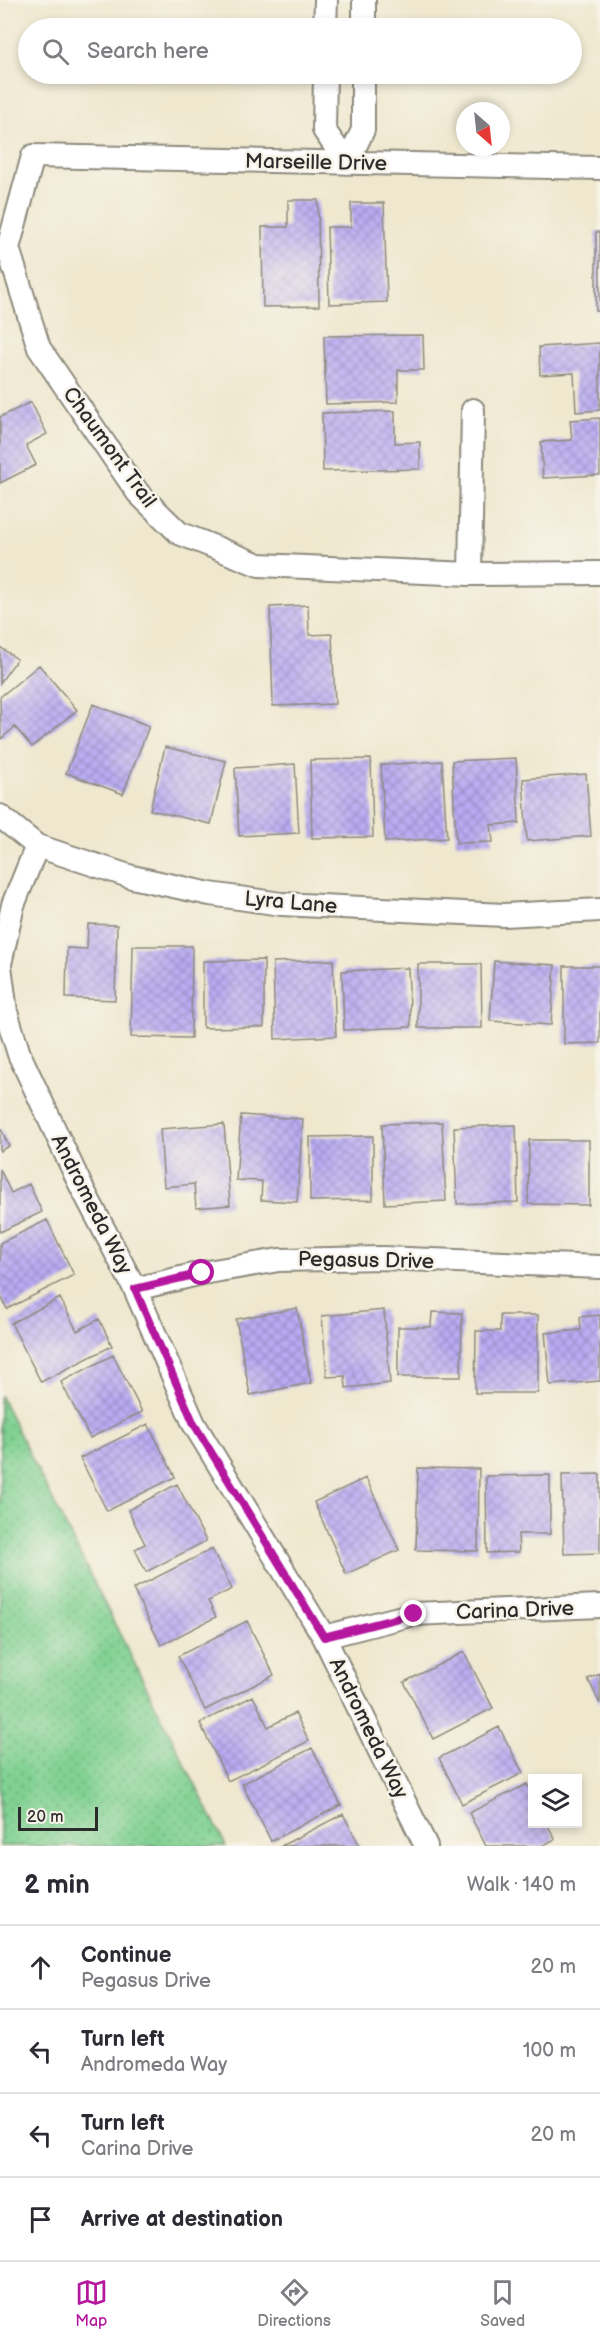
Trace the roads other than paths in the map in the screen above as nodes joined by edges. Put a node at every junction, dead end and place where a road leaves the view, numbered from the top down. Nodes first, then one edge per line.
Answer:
1 (326, 0) edge
2 (364, 0) edge
3 (325, 18) edge
4 (364, 18) edge
5 (325, 84) edge
6 (363, 84) edge
7 (33, 156) joint
8 (347, 163) junction
9 (600, 168) edge
10 (473, 410) dead end
11 (600, 573) edge
12 (470, 574) junction
13 (0, 816) edge
14 (37, 846) junction
15 (600, 910) edge
16 (0, 965) edge
17 (600, 1267) edge
18 (135, 1289) junction
19 (600, 1606) edge
20 (324, 1637) junction
21 (426, 1846) edge

1 - 3 street
2 - 4 street
5 - 8 street
6 - 8 street
7 - 8 street, Marseille Drive
7 - 12 street, Chaumont Trail
8 - 9 street, Marseille Drive
10 - 12 street
11 - 12 street, Chaumont Trail
13 - 14 street, Lyra Lane
14 - 15 street, Lyra Lane
14 - 16 street, Andromeda Way
16 - 18 street, Andromeda Way
17 - 18 street, Pegasus Drive
18 - 20 street, Andromeda Way
19 - 20 street, Carina Drive
20 - 21 street, Andromeda Way

